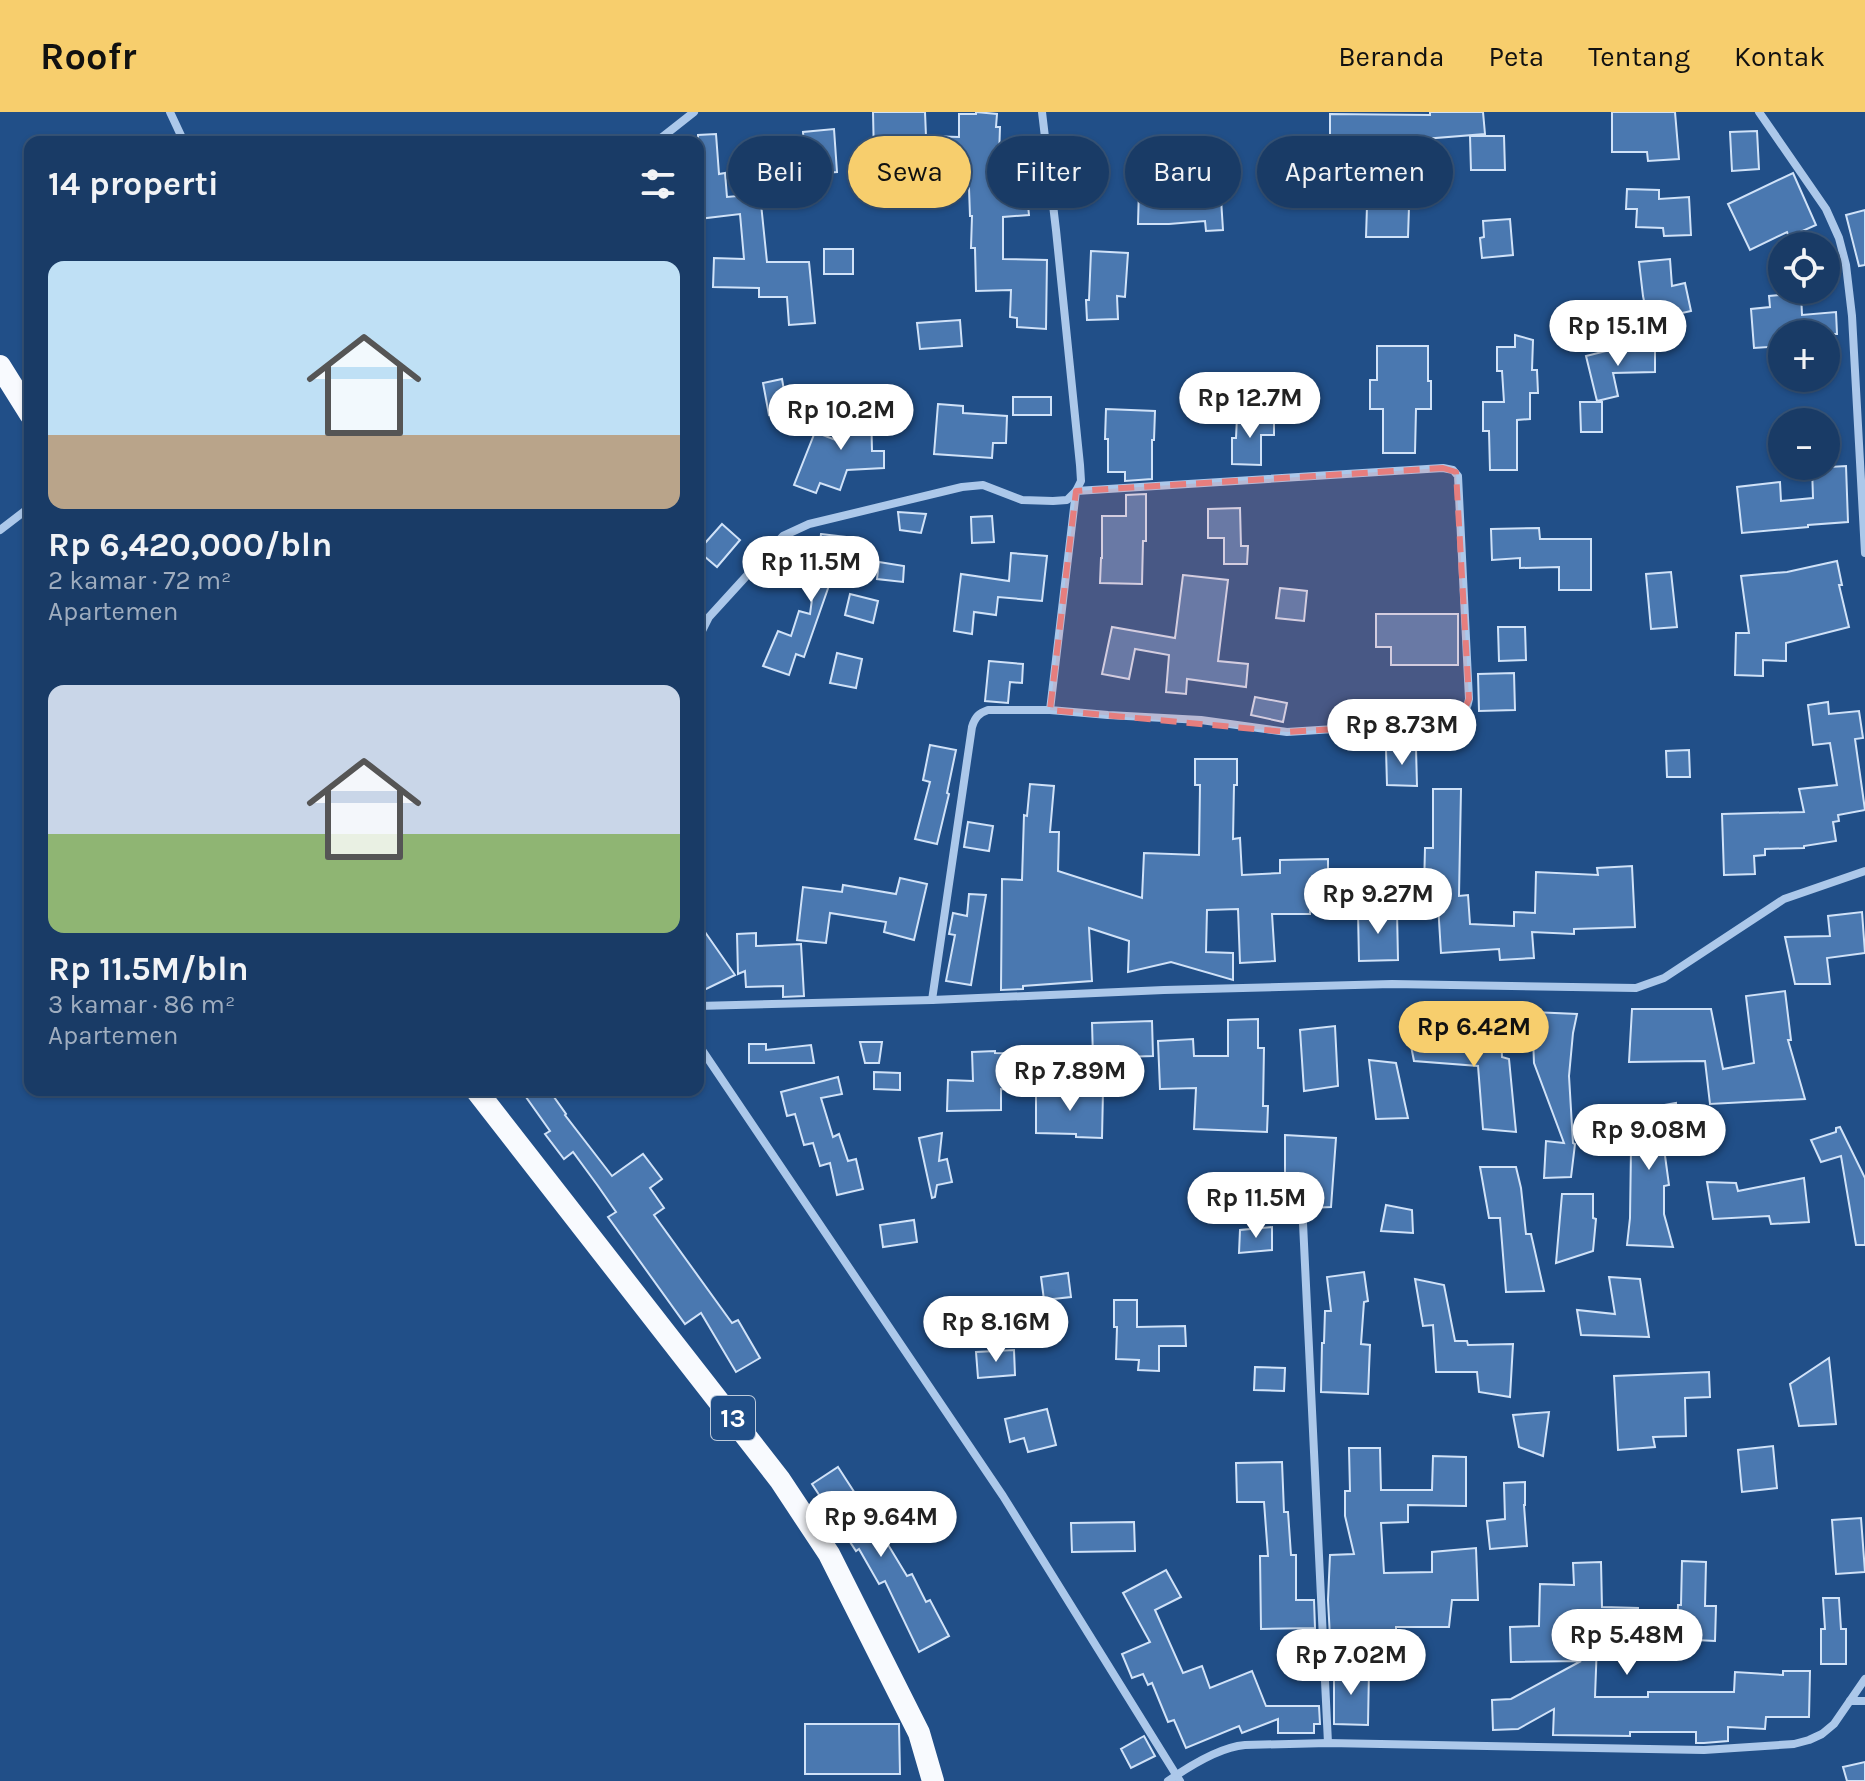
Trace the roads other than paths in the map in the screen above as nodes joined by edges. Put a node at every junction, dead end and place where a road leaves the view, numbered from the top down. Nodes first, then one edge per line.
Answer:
1 (170, 112) edge
2 (694, 112) edge
3 (1042, 112) edge
4 (1759, 112) edge
5 (181, 136) edge
6 (664, 136) edge
7 (0, 366) edge
8 (24, 404) edge
9 (1076, 491) junction
10 (24, 512) edge
11 (0, 530) edge
12 (1865, 553) edge
13 (704, 627) edge
14 (1050, 710) junction
15 (1865, 871) edge
16 (932, 1000) junction
17 (704, 1006) edge
18 (704, 1053) edge
19 (481, 1096) edge
20 (1303, 1223) dead end
21 (1865, 1679) edge
22 (1850, 1701) junction
23 (1865, 1701) edge
24 (1328, 1743) junction
25 (1174, 1779) edge
26 (933, 1781) edge

1 - 5 street
2 - 6 street
3 - 9 street
4 - 12 street
7 - 8 highway
9 - 13 street
9 - 14 street
9 - 14 street
10 - 11 street
14 - 16 street
15 - 16 street
16 - 17 street
18 - 25 street
19 - 26 highway, 13
20 - 24 street
21 - 22 street
22 - 23 street
22 - 24 street
24 - 25 street

